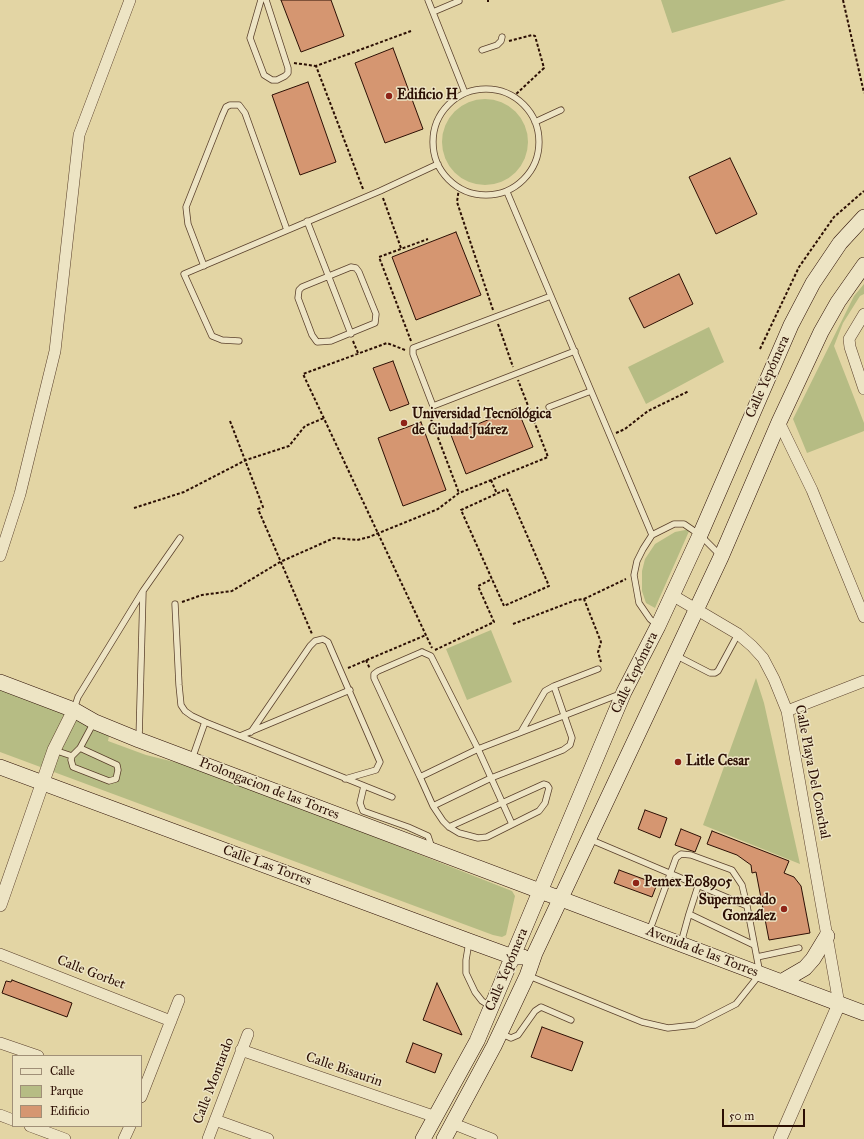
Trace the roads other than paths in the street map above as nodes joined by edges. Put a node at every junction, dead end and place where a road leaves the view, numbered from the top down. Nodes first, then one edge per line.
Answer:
1 (130, 0) edge
2 (260, 0) edge
3 (266, 0) edge
4 (428, 0) edge
5 (459, 1) dead end
6 (433, 12) junction
7 (502, 39) road end
8 (482, 50) dead end
9 (465, 93) junction
10 (561, 110) dead end
11 (535, 122) junction
12 (438, 164) junction
13 (507, 192) junction
14 (864, 217) edge
15 (307, 222) junction
16 (287, 230) junction
17 (864, 265) edge
18 (204, 266) junction
19 (328, 276) junction
20 (551, 296) junction
21 (864, 314) edge
22 (351, 334) junction
23 (239, 341) dead end
24 (574, 352) junction
25 (864, 389) edge
26 (591, 391) junction
27 (550, 407) dead end
28 (779, 422) junction
29 (652, 535) junction
30 (700, 535) junction
31 (180, 538) dead end
32 (0, 556) edge
33 (721, 557) junction
34 (143, 591) junction
35 (672, 595) junction
36 (175, 604) road end
37 (696, 610) junction
38 (864, 617) edge
39 (658, 626) junction
40 (738, 634) junction
41 (675, 655) junction
42 (598, 669) road end
43 (864, 681) edge
44 (0, 682) edge
45 (554, 686) junction
46 (350, 690) junction
47 (624, 692) junction
48 (74, 710) junction
49 (787, 711) junction
50 (565, 716) junction
51 (94, 722) junction
52 (205, 722) junction
53 (251, 732) junction
54 (521, 732) junction
55 (240, 736) junction
56 (139, 740) junction
57 (80, 748) junction
58 (478, 749) junction
59 (54, 750) junction
60 (72, 756) junction
61 (192, 760) junction
62 (0, 767) edge
63 (420, 777) junction
64 (491, 778) junction
65 (345, 779) junction
66 (43, 783) junction
67 (364, 786) junction
68 (392, 797) dead end
69 (502, 802) junction
70 (433, 806) junction
71 (512, 824) junction
72 (450, 827) junction
73 (589, 839) junction
74 (433, 850) junction
75 (670, 874) junction
76 (698, 886) junction
77 (539, 891) junction
78 (560, 899) junction
79 (0, 905) edge
80 (747, 906) junction
81 (690, 914) junction
82 (648, 932) junction
83 (827, 936) junction
84 (469, 941) junction
85 (681, 944) junction
86 (754, 944) junction
87 (799, 948) dead end
88 (535, 953) junction
89 (0, 954) edge
90 (513, 957) junction
91 (757, 957) junction
92 (760, 974) junction
93 (527, 976) junction
94 (781, 982) junction
95 (179, 1000) dead end
96 (839, 1004) junction
97 (492, 1006) junction
98 (864, 1013) edge
99 (571, 1020) dead end
100 (171, 1021) junction
101 (500, 1033) junction
102 (248, 1034) dead end
103 (0, 1043) edge
104 (241, 1050) junction
105 (35, 1055) edge
106 (142, 1094) edge
107 (0, 1115) edge
108 (436, 1117) junction
109 (12, 1120) edge
110 (216, 1120) junction
111 (454, 1124) junction
112 (33, 1127) edge
113 (130, 1127) edge
114 (65, 1139) edge
115 (124, 1139) edge
116 (208, 1139) edge
117 (268, 1139) edge
118 (423, 1139) edge
119 (444, 1139) edge
120 (492, 1139) edge
121 (780, 1139) edge

1 - 32 street
2 - 3 lane
4 - 6 lane
5 - 6 lane
6 - 9 lane
7 - 8 lane
9 - 11 lane
9 - 12 lane
10 - 11 lane
11 - 13 lane
12 - 13 lane
12 - 15 lane
13 - 20 lane
14 - 30 main road, Calle Yepómera
15 - 16 lane
15 - 19 lane
16 - 18 lane
16 - 18 lane
17 - 28 main road, Calle Yepómera
18 - 23 lane
19 - 22 lane
19 - 22 lane
19 - 22 lane
20 - 24 lane
20 - 24 lane
21 - 25 street
24 - 26 lane
26 - 27 lane
26 - 29 lane
28 - 33 main road, Calle Yepómera
28 - 38 street
29 - 30 lane
29 - 39 lane
30 - 33 lane
30 - 35 main road, Calle Yepómera
31 - 34 lane
33 - 37 main road, Calle Yepómera
34 - 48 lane
34 - 56 lane
35 - 37 street, Calle Playa Del Conchal
35 - 39 main road, Calle Yepómera
36 - 52 lane
37 - 40 street, Calle Playa Del Conchal
37 - 41 main road, Calle Yepómera
39 - 47 main road, Calle Yepómera
40 - 41 lane
40 - 49 street, Calle Playa Del Conchal
41 - 73 main road, Calle Yepómera
42 - 45 lane
43 - 49 street
44 - 48 main road, Prolongacion de las Torres
45 - 50 lane
45 - 54 lane
46 - 53 lane
46 - 53 lane
46 - 65 lane
47 - 50 lane
47 - 77 main road, Calle Yepómera
48 - 51 main road, Prolongacion de las Torres
48 - 59 street
49 - 83 street, Calle Playa Del Conchal
50 - 54 lane
50 - 64 lane
51 - 56 main road, Prolongacion de las Torres
51 - 57 lane
52 - 55 lane
52 - 61 lane
53 - 55 lane
54 - 58 lane
55 - 65 lane
56 - 61 main road, Prolongacion de las Torres
57 - 60 lane
57 - 60 lane
58 - 63 lane
58 - 63 lane
58 - 64 lane
59 - 60 lane
59 - 66 street
61 - 74 main road, Prolongacion de las Torres
62 - 66 main road, Calle Las Torres
63 - 70 lane
64 - 69 lane
64 - 70 lane
65 - 67 lane
66 - 79 street
66 - 84 main road, Calle Las Torres
67 - 68 lane
67 - 74 lane
69 - 71 lane
69 - 71 lane
69 - 72 lane
70 - 72 lane
71 - 72 lane
73 - 75 lane
73 - 78 main road, Calle Yepómera
74 - 77 main road, Prolongacion de las Torres
75 - 76 lane
75 - 80 lane
75 - 82 lane
76 - 80 lane
76 - 81 lane
77 - 78 main road, Avenida de las Torres
77 - 90 main road, Calle Yepómera
78 - 82 main road, Avenida de las Torres
78 - 88 main road, Calle Yepómera
80 - 86 lane
81 - 85 lane
81 - 86 lane
82 - 85 main road, Avenida de las Torres
83 - 94 main road
83 - 96 street, Calle Playa Del Conchal
84 - 90 main road, Calle Las Torres
84 - 97 lane
85 - 92 main road, Avenida de las Torres
86 - 91 lane
87 - 91 lane
88 - 90 main road, Calle Las Torres
88 - 93 main road, Calle Yepómera
89 - 100 street, Calle Gorbet
90 - 97 main road, Calle Yepómera
91 - 92 lane
92 - 93 lane
92 - 94 main road, Avenida de las Torres
93 - 101 main road, Calle Yepómera
94 - 96 main road, Avenida de las Torres
95 - 100 street
96 - 98 main road, Avenida de las Torres
96 - 121 street
97 - 108 main road, Calle Yepómera
99 - 101 lane
100 - 106 street
101 - 111 main road, Calle Yepómera
102 - 104 street, Calle Montardo
103 - 105 street
104 - 108 street, Calle Bisaurin
104 - 110 street, Calle Montardo
107 - 109 street
108 - 118 main road, Calle Yepómera
110 - 116 street, Calle Montardo
110 - 117 street
111 - 119 main road, Calle Yepómera
111 - 120 street
112 - 114 street
113 - 115 street

